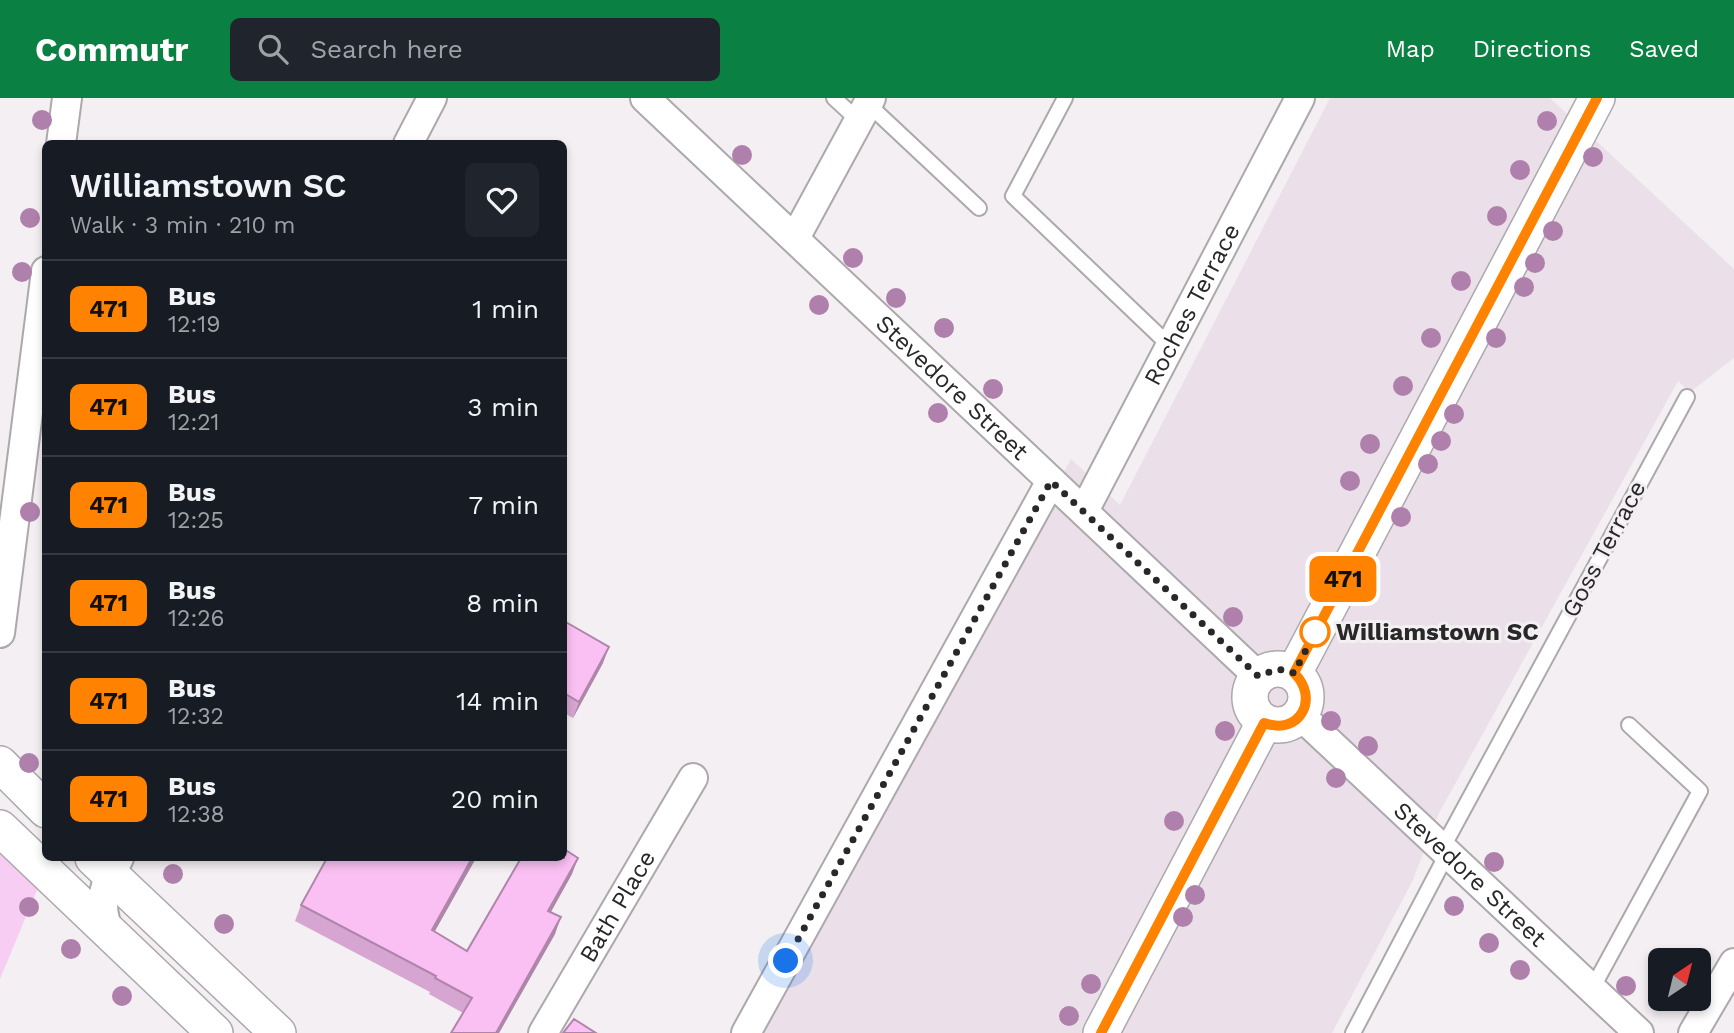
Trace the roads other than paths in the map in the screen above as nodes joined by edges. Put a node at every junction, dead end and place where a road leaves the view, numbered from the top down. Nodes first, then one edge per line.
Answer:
1 (67, 98) edge
2 (432, 98) edge
3 (645, 98) edge
4 (834, 98) edge
5 (1065, 98) edge
6 (1300, 98) edge
7 (1591, 100) edge
8 (866, 108) edge
9 (62, 140) edge
10 (410, 140) edge
11 (979, 208) dead end
12 (795, 238) junction
13 (42, 302) edge
14 (1170, 346) junction
15 (1687, 397) dead end
16 (1051, 481) junction
17 (1084, 511) junction
18 (0, 633) edge
19 (1294, 673) junction
20 (1258, 676) junction
21 (1300, 715) junction
22 (1264, 723) junction
23 (1629, 725) dead end
24 (0, 764) edge
25 (693, 778) dead end
26 (42, 806) edge
27 (0, 828) edge
28 (1444, 852) junction
29 (107, 863) edge
30 (108, 930) junction
31 (1734, 963) edge
32 (1592, 989) junction
33 (215, 1033) edge
34 (278, 1033) edge
35 (543, 1033) edge
36 (746, 1033) edge
37 (1101, 1033) edge
38 (1353, 1033) edge
39 (1639, 1033) edge
40 (1693, 1033) edge

1 - 9 street
2 - 10 street
3 - 12 street, Stevedore Street
4 - 8 lane
5 - 14 lane
6 - 14 street, Roches Terrace
7 - 19 street
8 - 11 lane
8 - 12 street
12 - 16 street, Stevedore Street
13 - 18 street
14 - 17 street, Roches Terrace
15 - 28 lane, Goss Terrace
16 - 17 street, Stevedore Street
16 - 36 street
17 - 20 street, Stevedore Street
19 - 20 street
19 - 21 street
20 - 22 street
21 - 22 street
21 - 28 street, Stevedore Street
22 - 37 street
23 - 32 lane
24 - 26 street
25 - 35 street, Bath Place
27 - 30 street
28 - 32 street, Stevedore Street
28 - 38 lane, Goss Terrace
29 - 30 street
29 - 34 street
30 - 33 street
31 - 40 street
32 - 39 street, Stevedore Street

